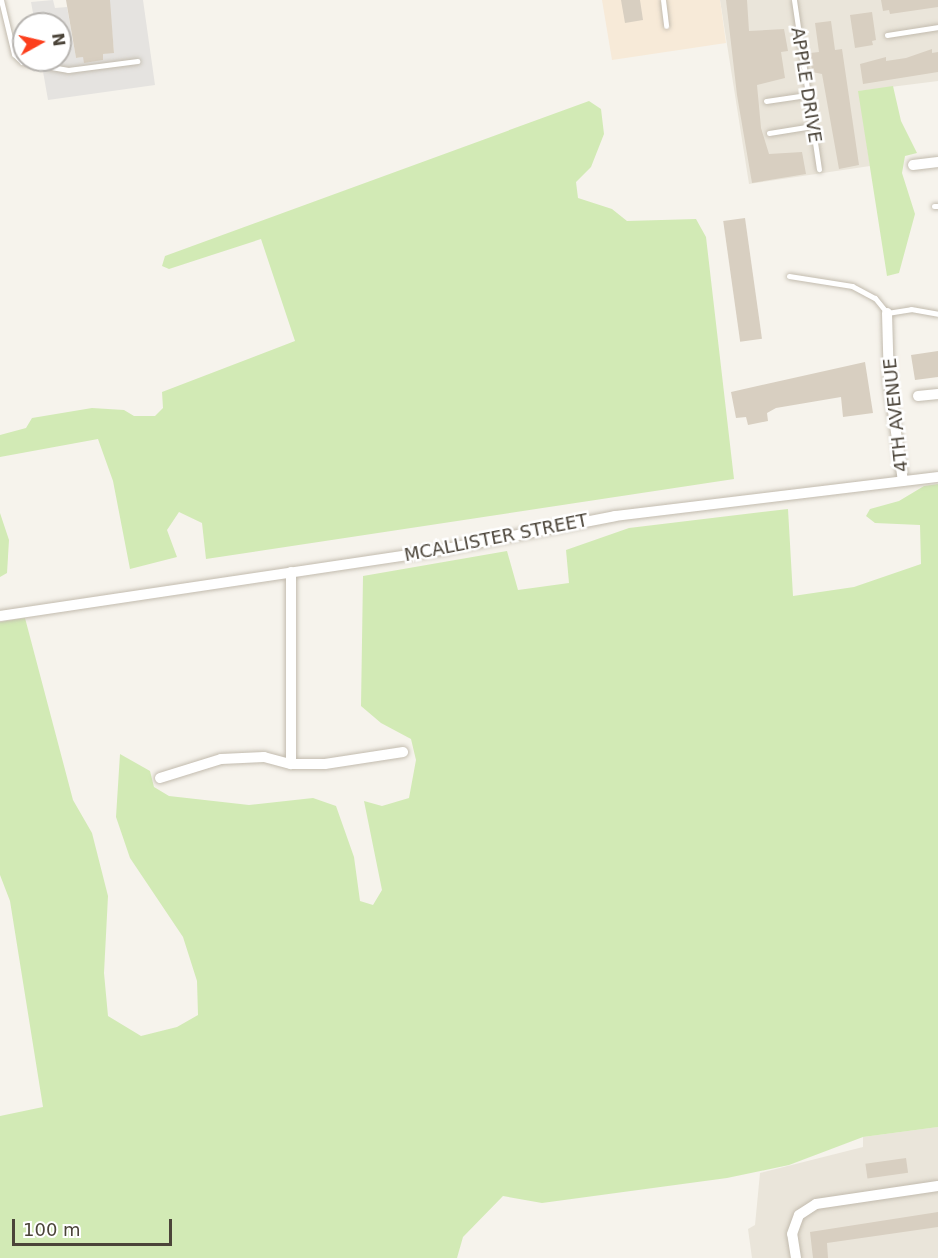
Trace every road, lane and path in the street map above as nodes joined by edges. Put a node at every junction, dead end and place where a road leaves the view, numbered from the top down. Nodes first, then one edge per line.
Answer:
1 (1, 0) edge
2 (663, 0) edge
3 (794, 0) edge
4 (666, 26) dead end
5 (938, 27) edge
6 (887, 35) dead end
7 (137, 61) dead end
8 (807, 95) junction
9 (766, 101) dead end
10 (812, 126) junction
11 (769, 133) dead end
12 (938, 162) edge
13 (913, 165) dead end
14 (819, 170) dead end
15 (789, 276) dead end
16 (887, 313) junction
17 (938, 314) edge
18 (938, 394) edge
19 (918, 396) dead end
20 (938, 477) edge
21 (903, 482) junction
22 (291, 572) junction
23 (0, 616) edge
24 (403, 752) dead end
25 (291, 764) junction
26 (160, 778) dead end
27 (938, 1186) edge
28 (796, 1258) edge

1 - 7 lane
2 - 4 lane
3 - 8 lane, APPLE DRIVE
5 - 6 lane
8 - 9 lane
8 - 10 lane, APPLE DRIVE
10 - 11 lane
10 - 14 lane, APPLE DRIVE
12 - 13 street
15 - 16 lane
16 - 17 lane
16 - 21 street, 4TH AVENUE
18 - 19 street
20 - 21 street, MCALLISTER STREET
21 - 22 street, MCALLISTER STREET
22 - 23 street, MCALLISTER STREET
22 - 25 street
24 - 25 street
25 - 26 street
27 - 28 street

